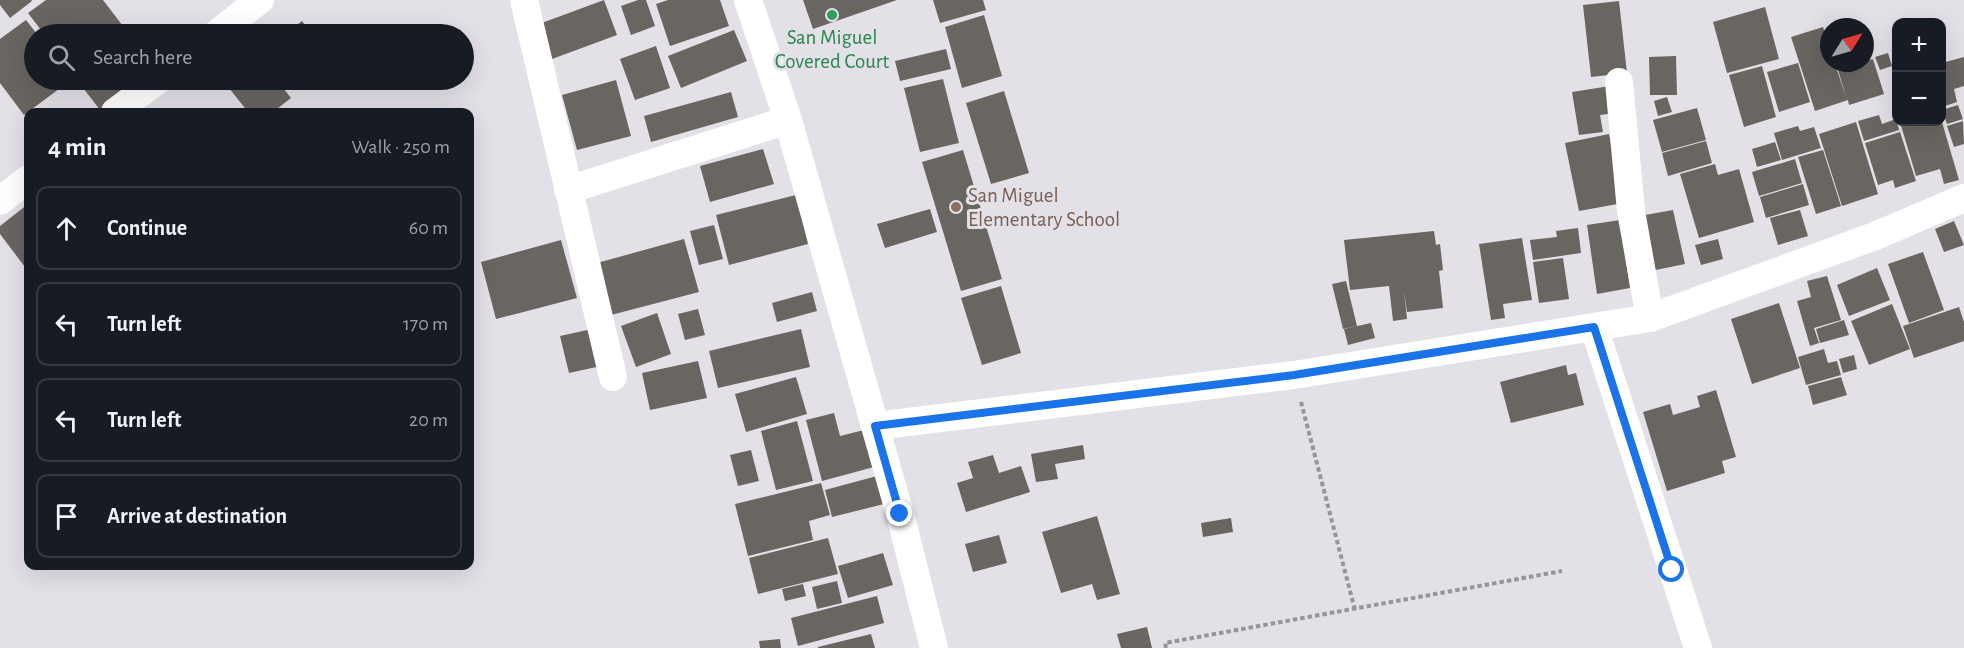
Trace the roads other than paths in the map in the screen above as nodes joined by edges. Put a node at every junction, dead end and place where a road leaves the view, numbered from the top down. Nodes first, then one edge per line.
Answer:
1 (260, 0) edge
2 (524, 0) edge
3 (747, 0) edge
4 (229, 24) edge
5 (1619, 82) dead end
6 (145, 90) edge
7 (120, 108) edge
8 (788, 120) junction
9 (24, 182) edge
10 (568, 190) junction
11 (1964, 198) edge
12 (0, 201) edge
13 (1650, 318) junction
14 (1594, 327) junction
15 (613, 377) dead end
16 (875, 426) junction
17 (934, 648) edge
18 (1698, 648) edge

1 - 4 street
2 - 10 street
3 - 8 street
5 - 13 street
6 - 7 street
8 - 10 street
8 - 16 street
9 - 12 street
10 - 15 street
11 - 13 street
13 - 14 street
14 - 16 street
14 - 18 street
16 - 17 street

